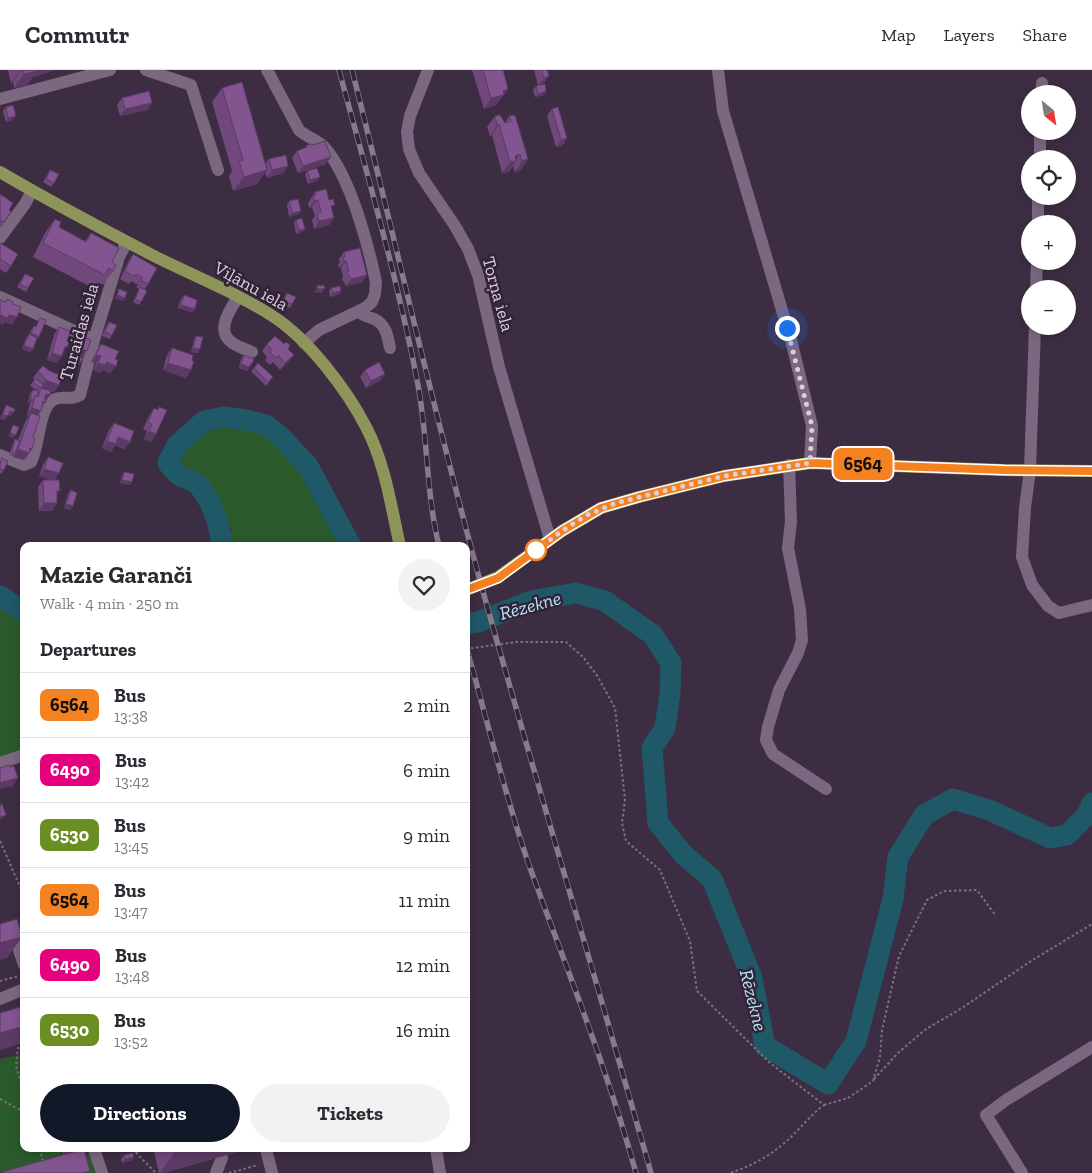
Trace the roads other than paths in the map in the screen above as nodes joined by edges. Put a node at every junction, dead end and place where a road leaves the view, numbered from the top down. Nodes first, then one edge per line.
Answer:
1 (110, 70) edge
2 (146, 70) edge
3 (267, 70) edge
4 (428, 70) edge
5 (718, 70) edge
6 (0, 99) edge
7 (218, 170) dead end
8 (0, 172) edge
9 (32, 191) junction
10 (0, 238) edge
11 (127, 242) junction
12 (0, 297) edge
13 (238, 297) junction
14 (359, 312) junction
15 (1035, 335) edge
16 (94, 340) junction
17 (304, 343) junction
18 (390, 348) dead end
19 (252, 352) dead end
20 (0, 455) edge
21 (810, 463) junction
22 (789, 465) junction
23 (1030, 470) junction
24 (1092, 471) edge
25 (550, 539) junction
26 (399, 542) edge
27 (470, 588) edge
28 (1092, 605) edge
29 (20, 756) edge
30 (0, 763) edge
31 (826, 789) dead end
32 (0, 932) edge
33 (20, 953) edge
34 (20, 992) edge
35 (0, 999) edge
36 (1092, 1048) edge
37 (95, 1152) edge
38 (436, 1152) edge
39 (264, 1154) edge
40 (222, 1158) dead end
41 (102, 1173) edge
42 (216, 1173) edge
43 (270, 1173) edge
44 (440, 1173) edge
45 (1022, 1173) edge

1 - 6 street
2 - 7 street
3 - 14 street
4 - 25 street, Torņa iela
5 - 21 street
8 - 9 main road, Viļānu iela
9 - 10 street
9 - 11 main road, Viļānu iela
11 - 13 main road, Viļānu iela
11 - 16 street, Turaidas iela
12 - 16 street
13 - 17 main road, Viļānu iela
13 - 19 street
14 - 17 street
14 - 18 street
15 - 23 street
16 - 20 street, Turaidas iela
17 - 26 main road, Viļānu iela
21 - 22 main road
21 - 23 main road
22 - 25 main road
22 - 31 street
23 - 24 main road
23 - 28 street
25 - 27 main road
29 - 30 street
32 - 33 street
34 - 35 street
36 - 45 street
37 - 41 street
38 - 44 street
39 - 43 street
40 - 42 street

